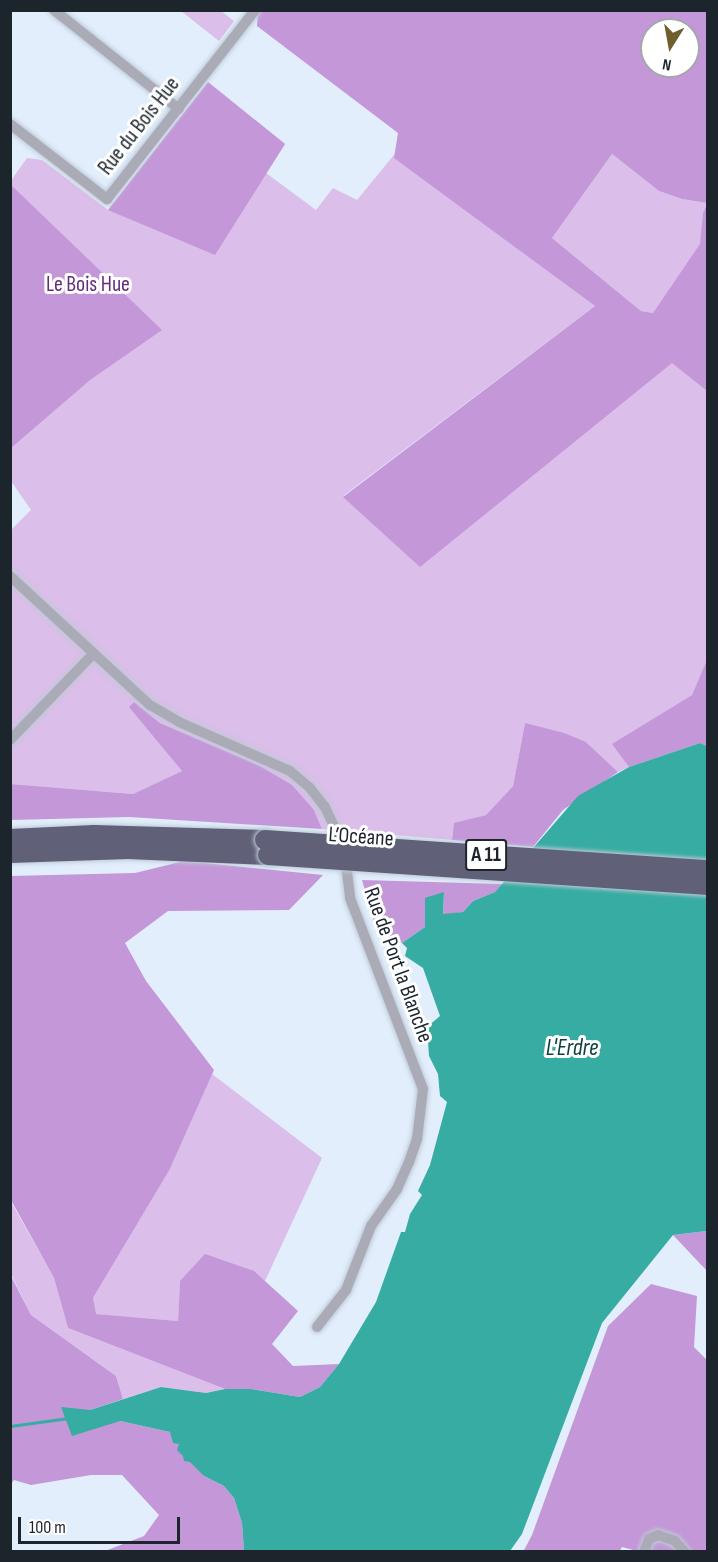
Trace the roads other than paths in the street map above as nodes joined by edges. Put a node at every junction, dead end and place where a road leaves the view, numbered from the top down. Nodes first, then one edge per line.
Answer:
1 (54, 10) edge
2 (255, 10) edge
3 (179, 109) junction
4 (10, 124) edge
5 (10, 576) edge
6 (93, 654) junction
7 (10, 740) edge
8 (10, 839) edge
9 (266, 848) junction
10 (10, 853) edge
11 (708, 870) edge
12 (708, 885) edge
13 (317, 1327) dead end
14 (645, 1551) edge
15 (685, 1551) edge

1 - 3 street
2 - 3 street, Rue du Bois Hue
3 - 4 street, Rue du Bois Hue
5 - 6 street, Rue de Port la Blanche
6 - 7 street
6 - 13 street, Rue de Port la Blanche
8 - 9 highway, L’Océane / A 11
9 - 10 highway, L’Océane / A 11
9 - 11 highway, L’Océane / A 11, bridge
9 - 12 highway, L’Océane / A 11, bridge
14 - 15 street

